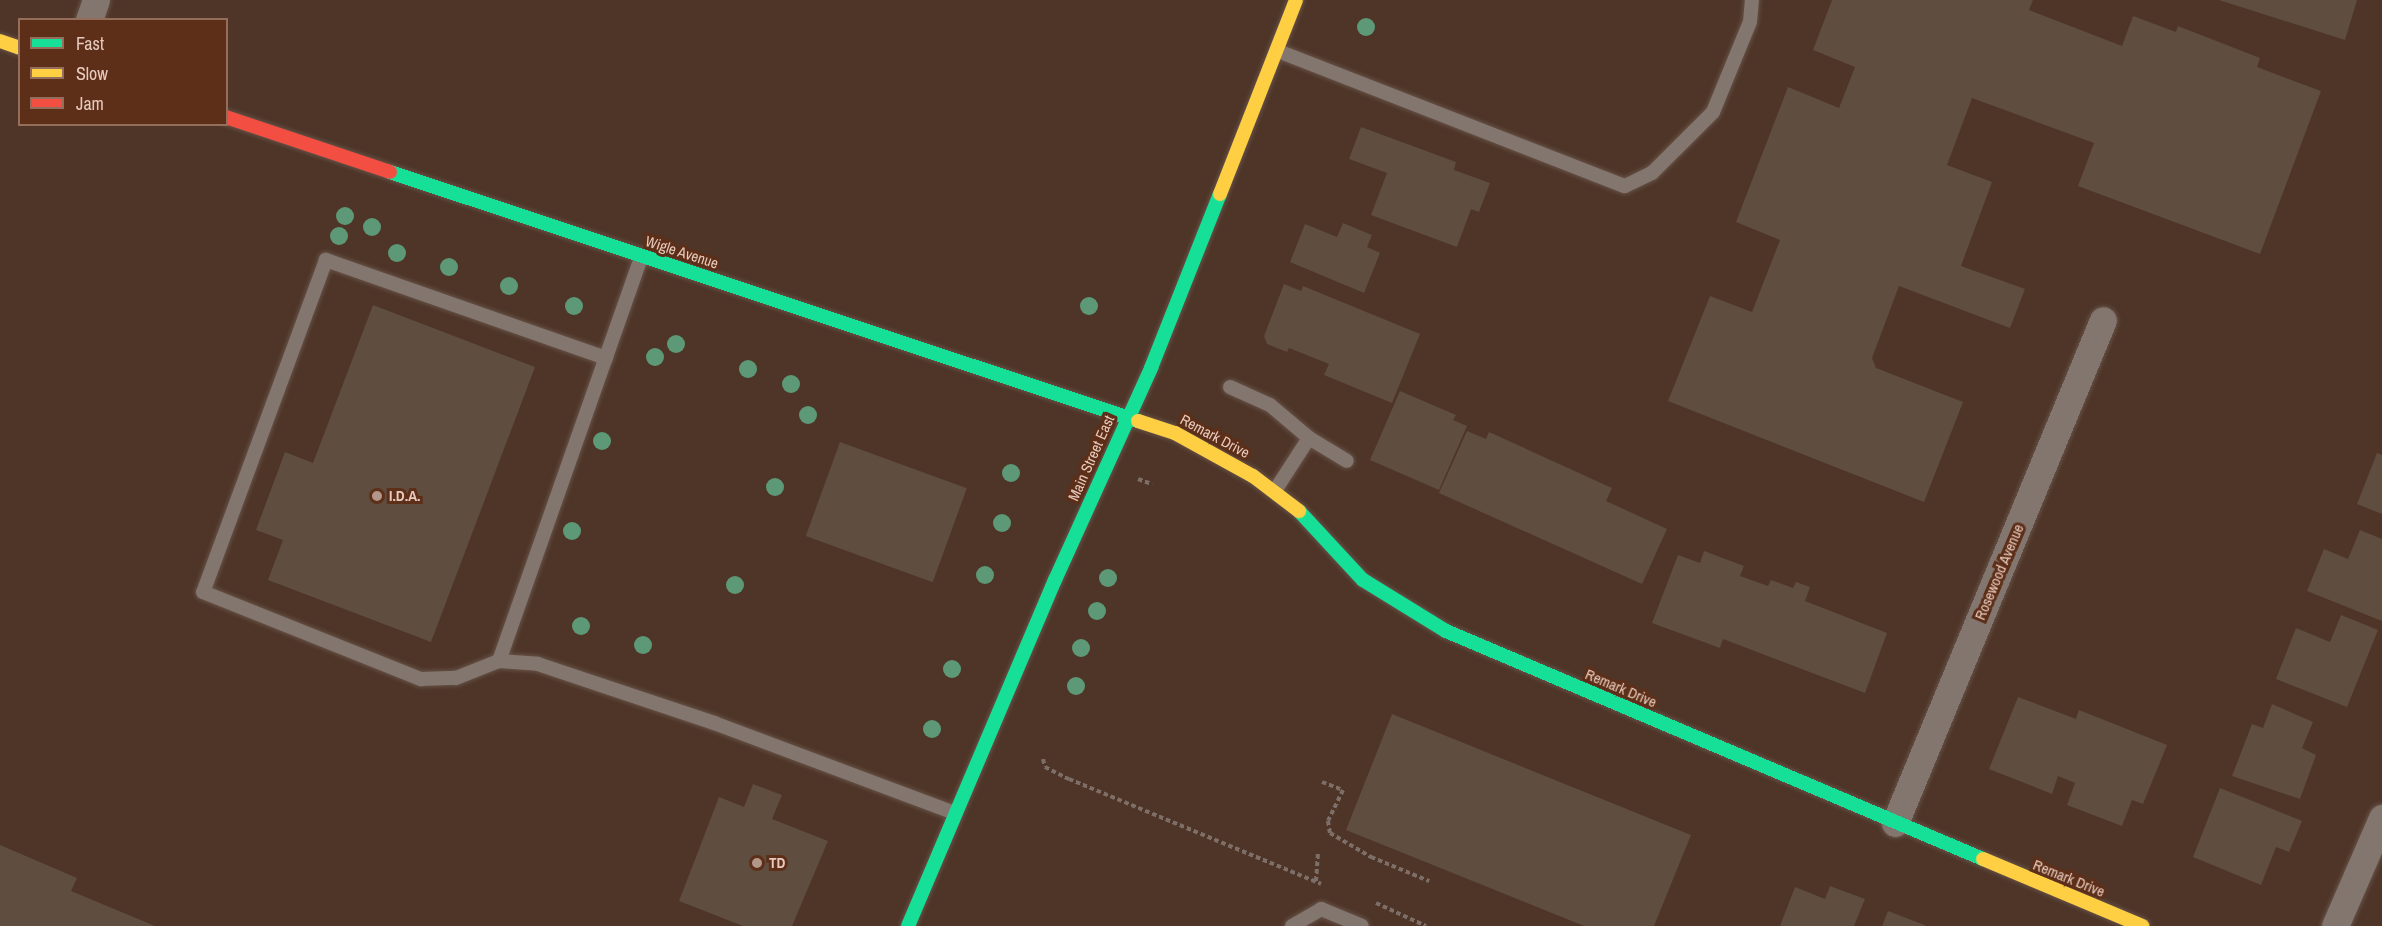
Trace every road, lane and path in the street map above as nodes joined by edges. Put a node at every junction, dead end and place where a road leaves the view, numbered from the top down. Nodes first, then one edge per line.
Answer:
1 (96, 0) edge
2 (1296, 0) edge
3 (1752, 0) edge
4 (90, 18) edge
5 (0, 41) edge
6 (18, 47) edge
7 (1278, 51) junction
8 (228, 118) edge
9 (641, 256) junction
10 (2103, 320) dead end
11 (606, 358) junction
12 (1230, 387) dead end
13 (1129, 414) junction
14 (1309, 438) junction
15 (1347, 461) dead end
16 (1131, 477) dead end
17 (1152, 484) dead end
18 (1274, 492) junction
19 (498, 660) junction
20 (1043, 759) dead end
21 (1322, 782) dead end
22 (955, 813) junction
23 (2382, 818) edge
24 (1894, 823) junction
25 (1318, 851) dead end
26 (1316, 881) junction
27 (1429, 881) dead end
28 (1326, 885) dead end
29 (1368, 900) dead end
30 (908, 926) edge
31 (1292, 926) edge
32 (1362, 926) edge
33 (1426, 926) edge
34 (2142, 926) edge
35 (2335, 926) edge

1 - 4 street
2 - 7 street, Main Street East
3 - 7 lane
5 - 6 street
7 - 13 street, Main Street East
8 - 9 street, Wigle Avenue
9 - 11 lane
9 - 13 street, Wigle Avenue
10 - 24 street, Rosewood Avenue
11 - 19 lane
11 - 19 lane
12 - 14 lane
13 - 18 street, Remark Drive
13 - 22 street, Main Street East
14 - 15 lane
14 - 18 lane
16 - 17 path
18 - 24 street, Remark Drive
19 - 22 lane
20 - 26 path
21 - 27 path
22 - 30 street, Main Street East
23 - 35 street
24 - 34 street, Remark Drive
25 - 26 path
26 - 28 path
29 - 33 path
31 - 32 lane

